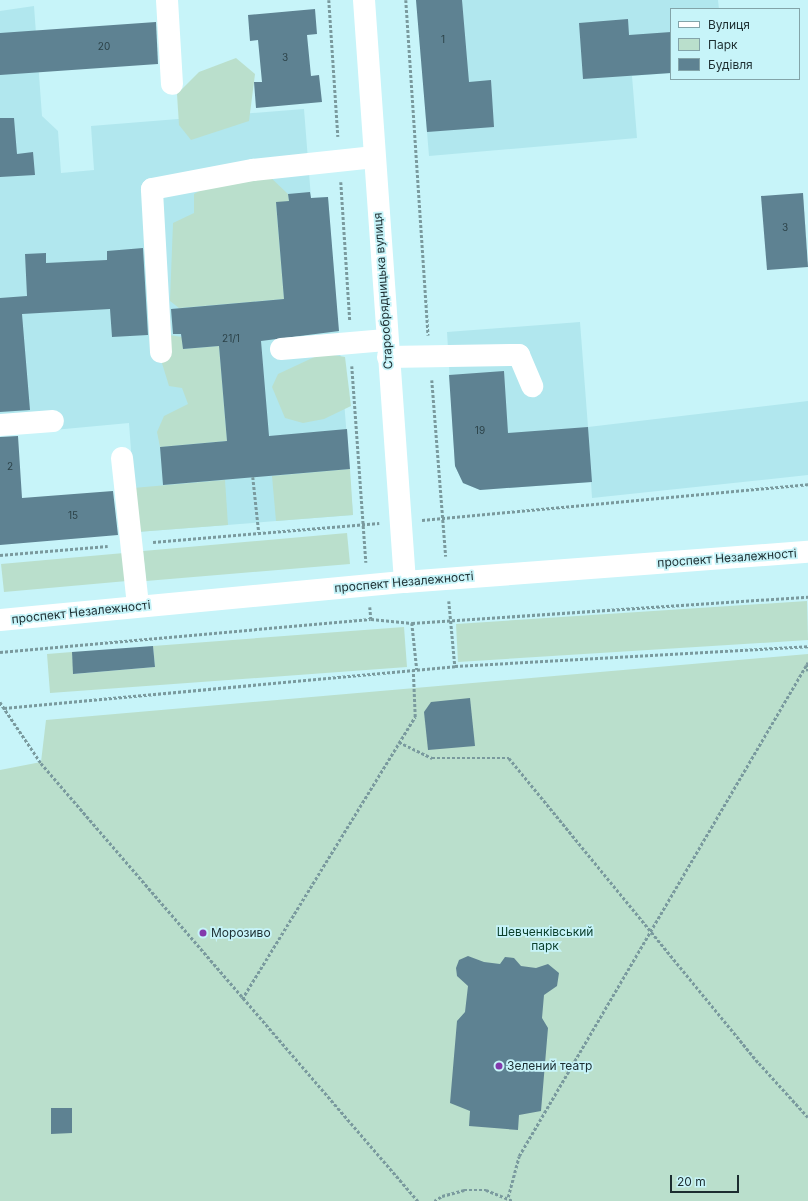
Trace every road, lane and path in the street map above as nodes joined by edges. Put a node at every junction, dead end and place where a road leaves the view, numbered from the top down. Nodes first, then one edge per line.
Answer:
1 (167, 0) edge
2 (329, 0) edge
3 (364, 0) edge
4 (406, 0) edge
5 (172, 84) dead end
6 (374, 157) junction
7 (339, 161) junction
8 (351, 343) junction
9 (387, 348) junction
10 (281, 349) dead end
11 (161, 352) dead end
12 (430, 356) junction
13 (532, 386) dead end
14 (53, 421) dead end
15 (0, 425) edge
16 (122, 458) dead end
17 (254, 477) dead end
18 (808, 484) edge
19 (399, 522) junction
20 (363, 525) junction
21 (259, 533) junction
22 (131, 544) junction
23 (808, 552) edge
24 (0, 555) edge
25 (405, 582) junction
26 (368, 585) junction
27 (808, 597) edge
28 (138, 606) junction
29 (0, 620) edge
30 (412, 623) junction
31 (451, 623) dead end
32 (808, 646) edge
33 (0, 652) edge
34 (807, 663) edge
35 (454, 666) junction
36 (413, 670) junction
37 (417, 670) junction
38 (808, 670) edge
39 (0, 702) edge
40 (4, 708) junction
41 (400, 742) junction
42 (650, 932) junction
43 (242, 999) junction
44 (808, 1117) edge
45 (508, 1197) junction
46 (418, 1201) edge
47 (434, 1201) edge
48 (513, 1201) edge

1 - 5 street
2 - 7 path
3 - 6 street, Старообрядницька вулиця
4 - 12 path
6 - 7 street
6 - 9 street, Старообрядницька вулиця
7 - 8 path
7 - 11 street
8 - 9 street
8 - 10 street
8 - 20 path
9 - 12 street
9 - 19 street, Старообрядницька вулиця
12 - 13 street
12 - 18 path
14 - 15 street
16 - 22 street
17 - 21 path
19 - 20 path
19 - 25 street, Старообрядницька вулиця
20 - 21 path
20 - 26 path
21 - 22 path
22 - 24 path
22 - 28 street
23 - 25 street, проспект Незалежності
25 - 26 street, проспект Незалежності
26 - 28 street, проспект Незалежності
27 - 30 path
28 - 29 street, проспект Незалежності
30 - 33 path
30 - 37 path
31 - 35 path
32 - 35 path
34 - 38 path
34 - 42 path
35 - 37 path
36 - 37 path
36 - 40 path
36 - 41 path
39 - 40 path
40 - 43 path
41 - 42 path
41 - 43 path
42 - 44 path
42 - 45 path
43 - 46 path
45 - 47 path
45 - 48 path

